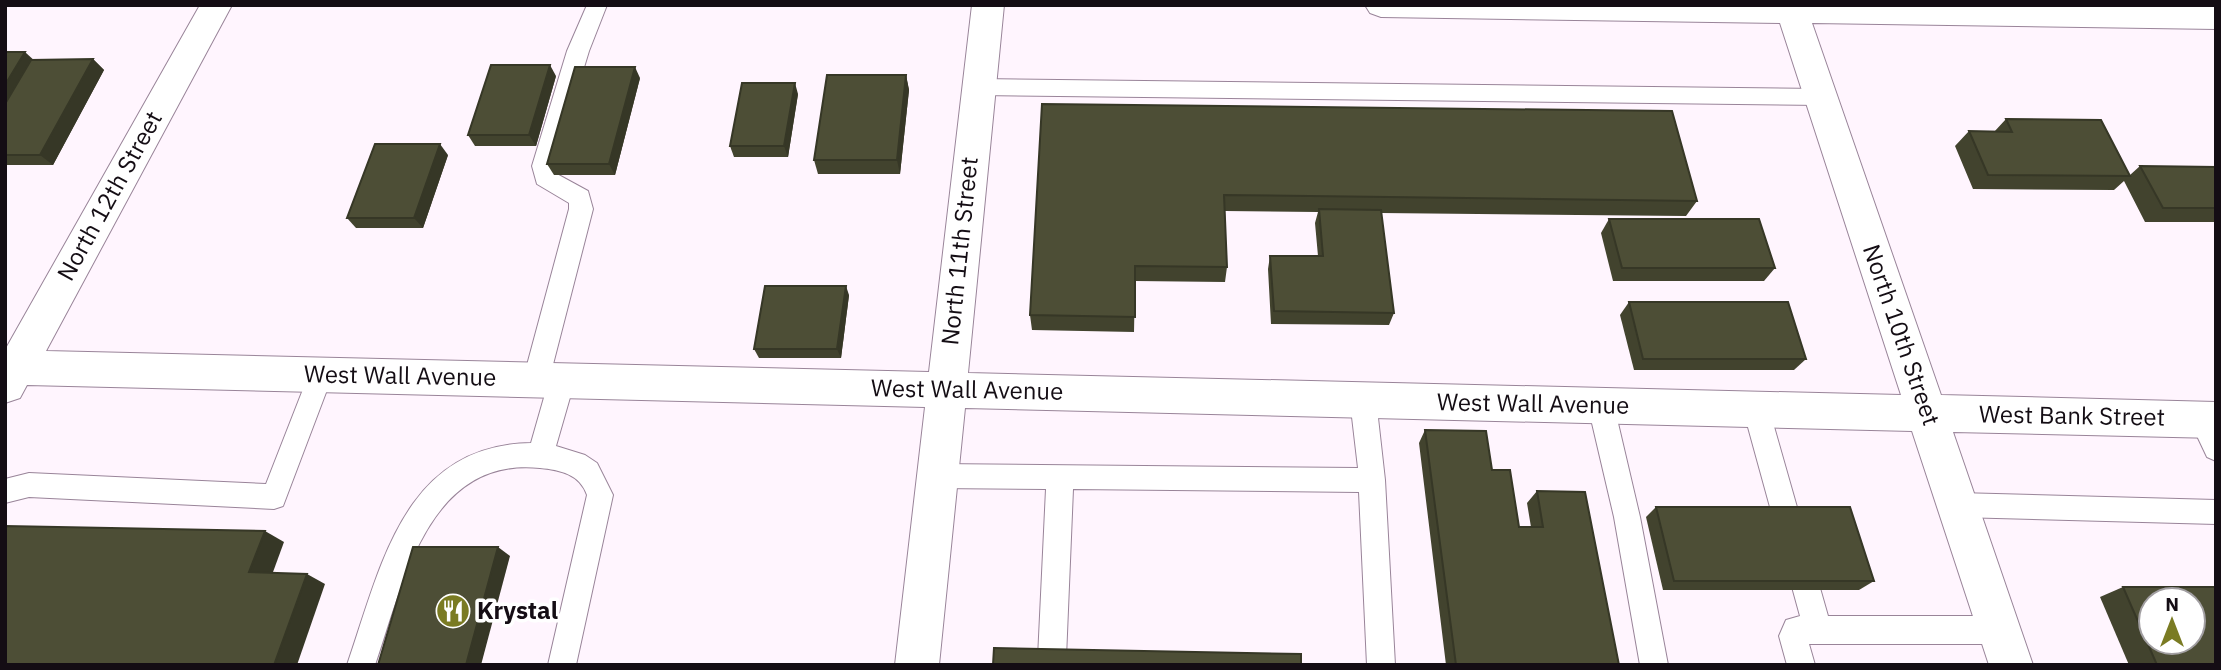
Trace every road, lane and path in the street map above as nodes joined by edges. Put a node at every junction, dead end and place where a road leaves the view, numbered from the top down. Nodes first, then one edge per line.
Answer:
1 (216, 5) edge
2 (597, 5) edge
3 (988, 5) edge
4 (1381, 5) edge
5 (1660, 7) edge
6 (1791, 8) edge
7 (2216, 17) edge
8 (978, 87) junction
9 (1821, 97) junction
10 (9, 374) edge
11 (321, 374) junction
12 (549, 380) junction
13 (945, 390) junction
14 (1363, 400) junction
15 (1601, 406) junction
16 (1756, 409) junction
17 (1928, 413) junction
18 (2211, 429) edge
19 (541, 455) junction
20 (936, 476) junction
21 (1060, 477) junction
22 (1372, 480) junction
23 (5, 491) edge
24 (1958, 505) junction
25 (2216, 512) edge
26 (1818, 629) junction
27 (2006, 647) edge
28 (1052, 658) edge
29 (361, 665) edge
30 (562, 665) edge
31 (917, 665) edge
32 (1381, 665) edge
33 (1654, 665) edge
34 (1801, 665) edge

1 - 10 street, North 12th Street
2 - 12 lane
3 - 8 street, North 11th Street
4 - 5 street
5 - 6 street
6 - 7 street
6 - 9 street, North 10th Street
8 - 9 lane
8 - 13 street, North 11th Street
9 - 17 street, North 10th Street
10 - 11 street, West Wall Avenue
11 - 12 street, West Wall Avenue
11 - 23 lane
12 - 13 street, West Wall Avenue
12 - 19 lane
13 - 14 street, West Wall Avenue
13 - 20 street, North 11th Street
14 - 15 street, West Wall Avenue
14 - 22 lane
15 - 16 street, West Wall Avenue
15 - 33 lane
16 - 17 street, West Wall Avenue
16 - 26 lane
17 - 18 street, West Bank Street
17 - 24 street, North 10th Street
19 - 29 lane
19 - 30 lane
20 - 21 lane
20 - 31 street, North 11th Street
21 - 22 lane
21 - 28 lane
22 - 32 lane
24 - 25 lane
24 - 27 street, North 10th Street
26 - 27 lane
26 - 34 lane

